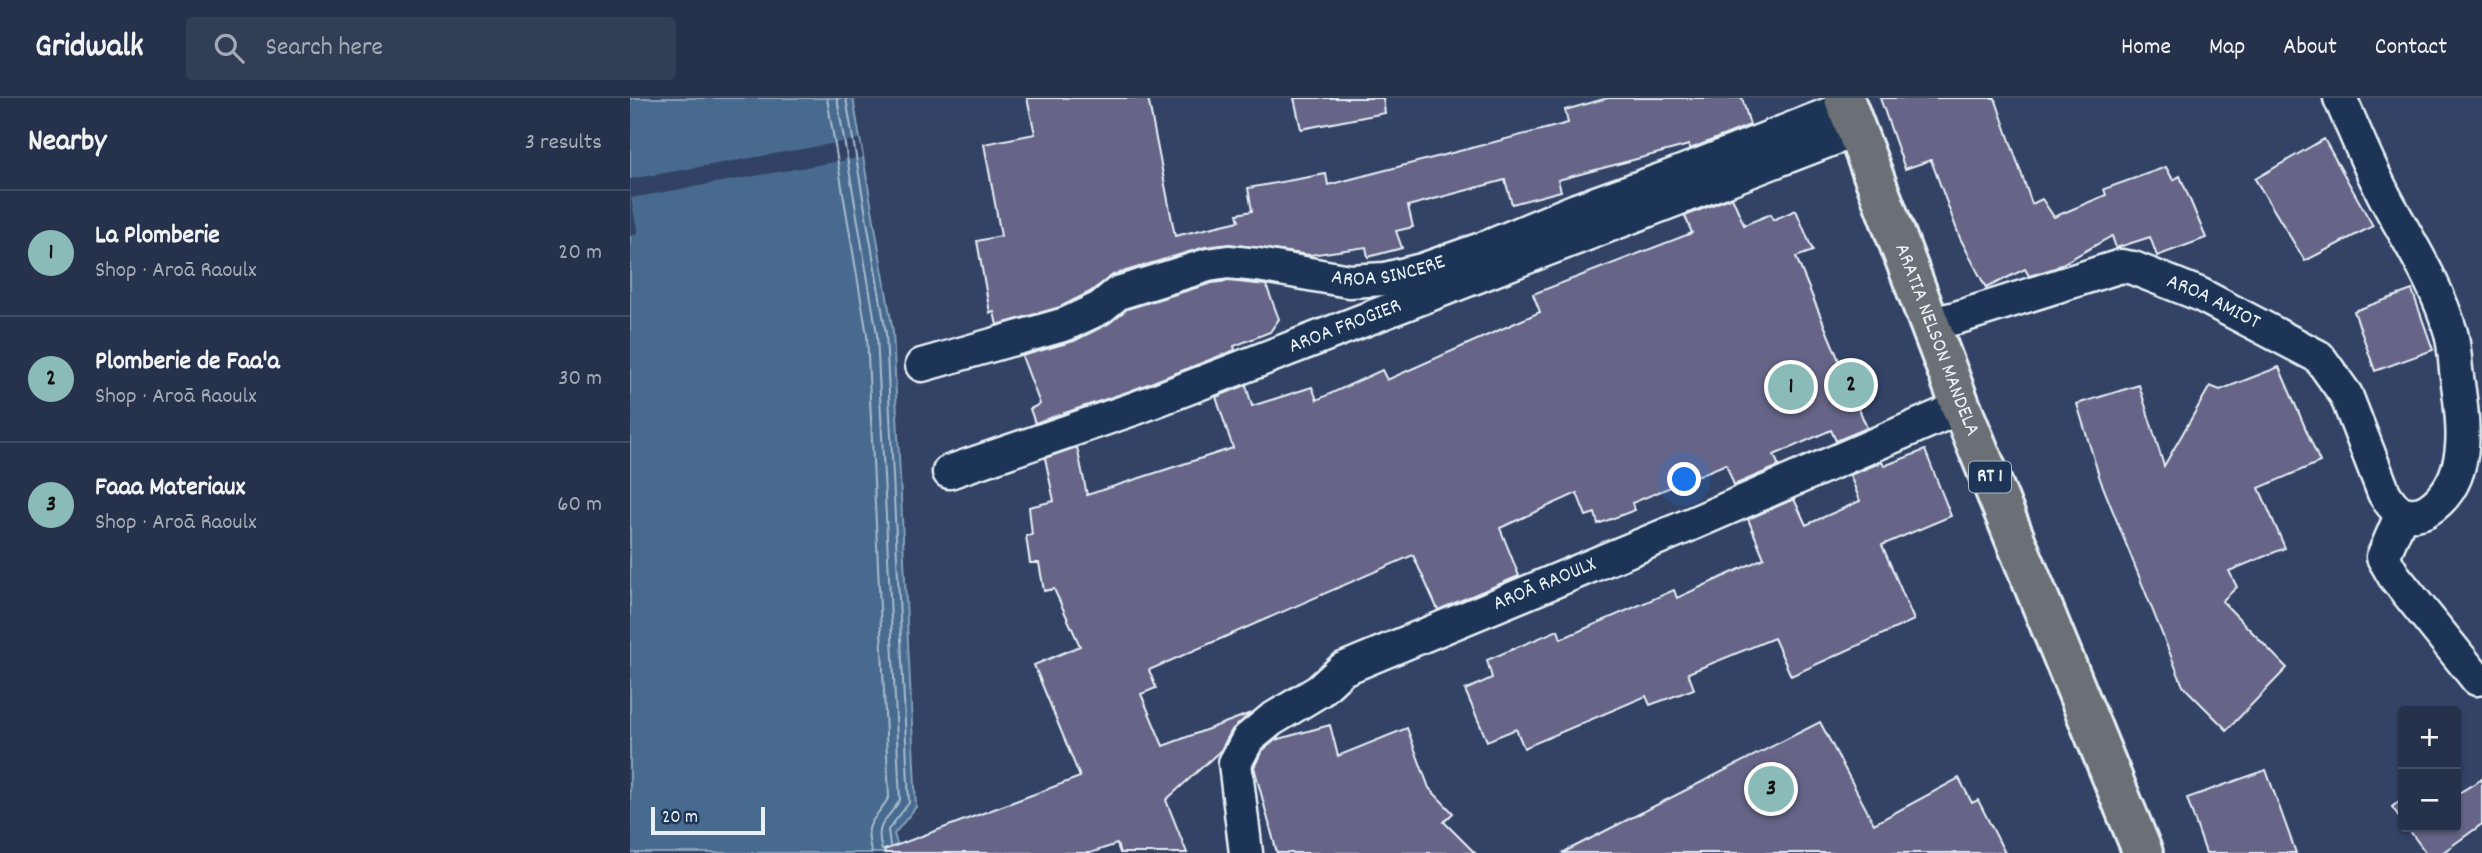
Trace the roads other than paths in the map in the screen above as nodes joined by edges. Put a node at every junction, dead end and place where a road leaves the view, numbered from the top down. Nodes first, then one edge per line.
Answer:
1 (2340, 98) edge
2 (1849, 111) edge
3 (1930, 324) junction
4 (922, 365) dead end
5 (1961, 407) junction
6 (949, 472) dead end
7 (2402, 513) junction
8 (2477, 680) dead end
9 (1246, 853) edge
10 (2143, 853) edge

1 - 7 street
2 - 3 main road, ARATIA NELSON MANDELA / RT 1
2 - 4 street, AROA SINCERE
2 - 6 street, AROA FROGIER
3 - 5 main road, ARATIA NELSON MANDELA / RT 1
3 - 7 street, AROA AMIOT
5 - 9 street, AROĀ RAOULX
5 - 10 main road, ARATIA NELSON MANDELA / RT 1
7 - 8 street

